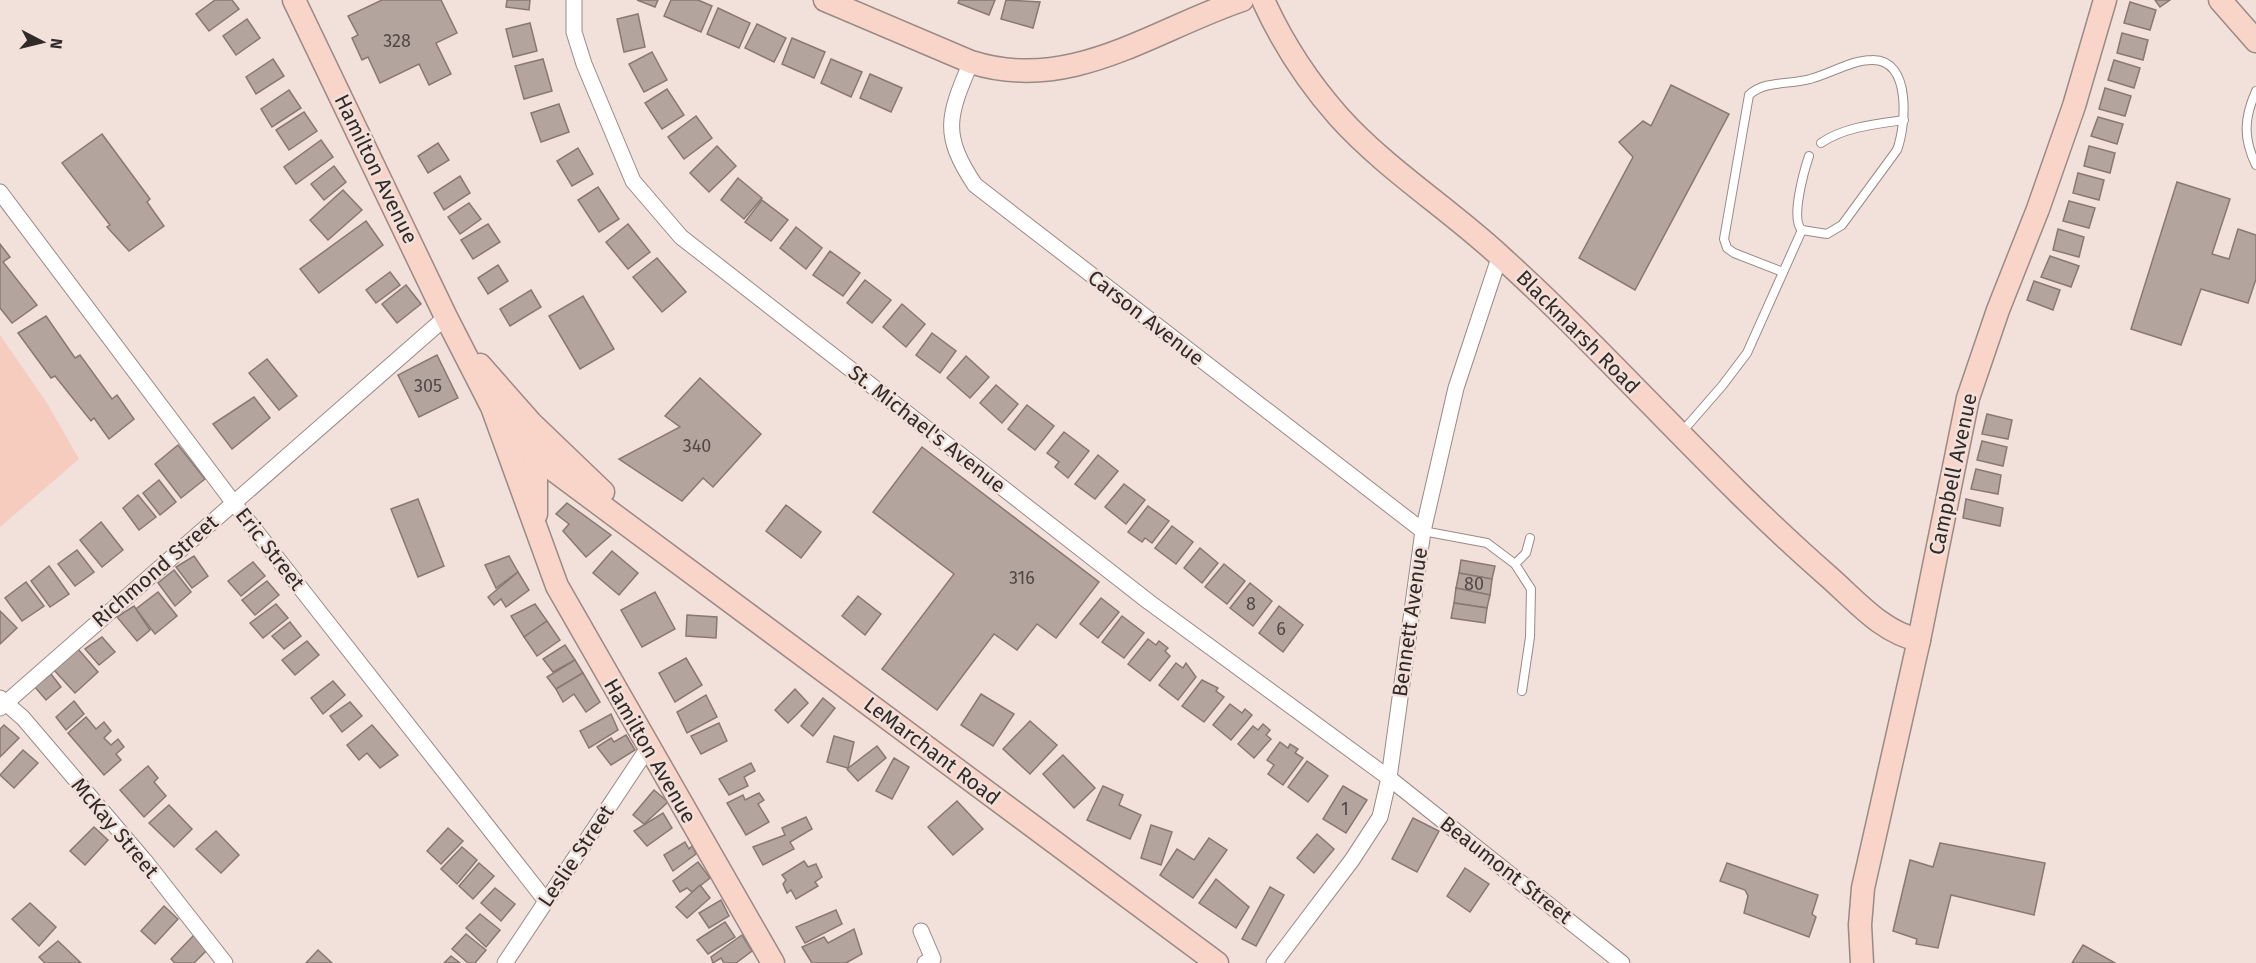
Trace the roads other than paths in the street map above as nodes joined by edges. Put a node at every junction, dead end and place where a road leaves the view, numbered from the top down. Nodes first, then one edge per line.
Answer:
1 (294, 0) edge
2 (574, 0) edge
3 (825, 0) edge
4 (1242, 0) edge
5 (1263, 0) edge
6 (2105, 0) edge
7 (2220, 0) edge
8 (2256, 41) edge
9 (971, 62) junction
10 (2256, 91) edge
11 (1904, 120) junction
12 (1821, 143) dead end
13 (1809, 156) dead end
14 (2256, 165) edge
15 (0, 192) edge
16 (1802, 230) junction
17 (1500, 255) junction
18 (1783, 272) junction
19 (446, 317) junction
20 (457, 339) junction
21 (492, 407) junction
22 (531, 423) junction
23 (1680, 434) junction
24 (532, 454) junction
25 (571, 482) junction
26 (233, 502) junction
27 (535, 504) junction
28 (1423, 531) junction
29 (537, 534) junction
30 (1530, 538) dead end
31 (648, 539) junction
32 (1515, 564) junction
33 (1919, 640) junction
34 (1522, 691) dead end
35 (2, 703) edge
36 (648, 748) junction
37 (1389, 777) junction
38 (546, 901) junction
39 (921, 931) dead end
40 (225, 963) edge
41 (505, 963) edge
42 (773, 963) edge
43 (925, 963) edge
44 (1217, 963) edge
45 (1274, 963) edge
46 (1622, 963) edge
47 (1862, 963) edge

1 - 19 street, Hamilton Avenue
2 - 37 street, St. Michael's Avenue
3 - 9 street
4 - 9 street
5 - 17 street, Blackmarsh Road
6 - 33 street, Campbell Avenue
7 - 8 street
9 - 28 street, Carson Avenue
10 - 14 lane
11 - 12 lane
11 - 16 lane
11 - 18 lane
13 - 16 lane
15 - 26 street, Eric Street
16 - 18 lane
17 - 23 street, Blackmarsh Road
17 - 28 street, Bennett Avenue
18 - 23 lane
19 - 20 street, Hamilton Avenue
19 - 26 street, Richmond Street
20 - 21 street, Hamilton Avenue
20 - 22 street, Hamilton Avenue
21 - 24 street, LeMarchant Road
21 - 29 street, Hamilton Avenue
22 - 24 street, Hamilton Avenue
22 - 31 street, LeMarchant Road
23 - 33 street, Blackmarsh Road
24 - 25 street, LeMarchant Road
24 - 27 street, Hamilton Avenue
25 - 27 street
25 - 31 street, LeMarchant Road
26 - 35 street, Richmond Street
26 - 38 street, Eric Street
27 - 29 street, Hamilton Avenue
28 - 32 lane
28 - 37 street, Bennett Avenue
29 - 36 street, Hamilton Avenue
30 - 32 lane
31 - 44 street, LeMarchant Road
32 - 34 lane
33 - 47 street, Campbell Avenue
35 - 40 street, McKay Street
36 - 38 street, Leslie Street
36 - 42 street, Hamilton Avenue
37 - 45 street, Bennett Avenue
37 - 46 street, Beaumont Street
38 - 41 street, Leslie Street
39 - 43 street

